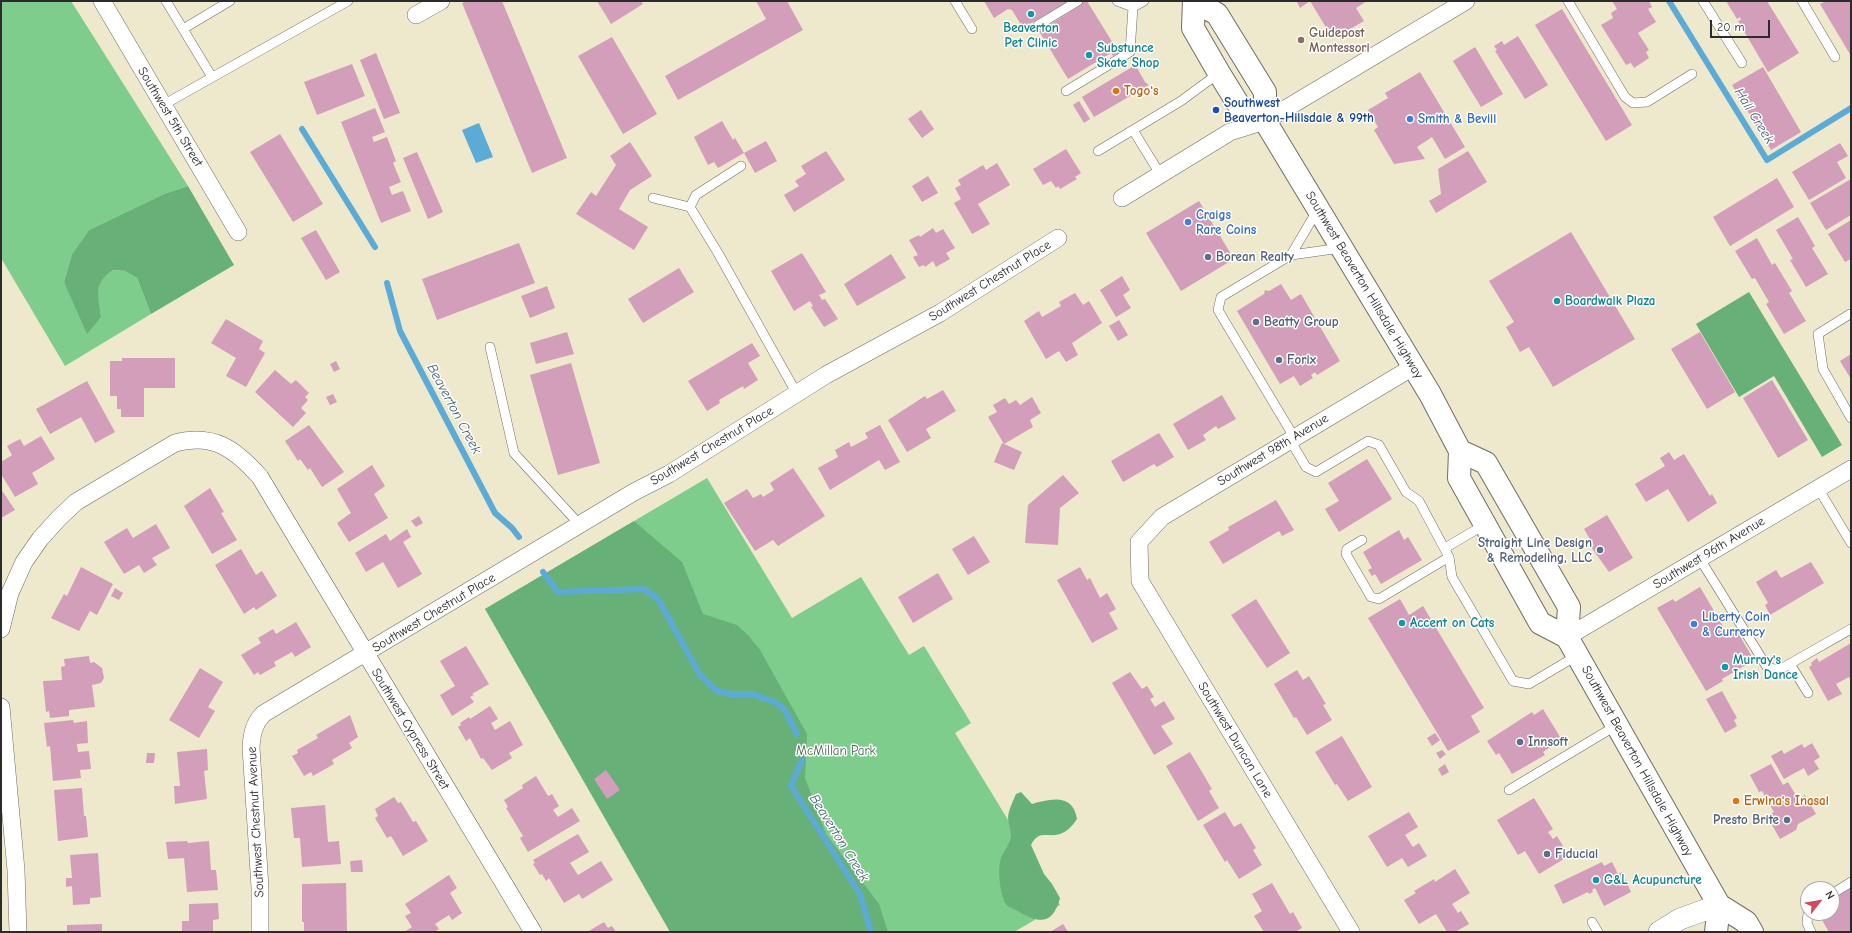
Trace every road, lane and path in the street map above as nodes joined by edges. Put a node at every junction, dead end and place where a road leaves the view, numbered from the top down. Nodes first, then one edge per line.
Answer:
1 (102, 1) edge
2 (166, 1) edge
3 (230, 1) edge
4 (348, 1) edge
5 (440, 1) edge
6 (955, 1) edge
7 (1078, 1) edge
8 (1117, 1) edge
9 (1144, 1) edge
10 (1194, 1) edge
11 (1466, 1) edge
12 (1568, 1) edge
13 (1703, 1) edge
14 (1802, 1) edge
15 (1133, 8) junction
16 (418, 9) edge
17 (1038, 25) dead end
18 (972, 28) dead end
19 (183, 29) junction
20 (1835, 57) dead end
21 (1742, 64) dead end
22 (1219, 73) junction
23 (1692, 74) dead end
24 (212, 77) junction
25 (1066, 91) dead end
26 (163, 105) junction
27 (1265, 121) junction
28 (1134, 130) junction
29 (1098, 151) dead end
30 (741, 166) dead end
31 (1160, 174) junction
32 (652, 198) dead end
33 (1122, 198) dead end
34 (690, 208) junction
35 (1318, 209) junction
36 (238, 232) dead end
37 (1058, 238) dead end
38 (1341, 248) junction
39 (1291, 254) junction
40 (1850, 314) edge
41 (490, 347) dead end
42 (1413, 367) junction
43 (797, 394) junction
44 (1851, 418) edge
45 (1292, 439) junction
46 (1460, 451) junction
47 (1851, 469) edge
48 (1818, 488) junction
49 (1484, 524) junction
50 (580, 525) junction
51 (1362, 540) dead end
52 (1140, 542) joint
53 (1851, 543) edge
54 (1445, 548) junction
55 (1449, 557) junction
56 (1700, 559) junction
57 (1, 629) edge
58 (1851, 629) edge
59 (1567, 637) junction
60 (365, 654) junction
61 (1578, 656) junction
62 (1790, 664) junction
63 (1808, 693) dead end
64 (1, 707) edge
65 (1617, 725) junction
66 (1509, 790) dead end
67 (1851, 882) edge
68 (1840, 889) edge
69 (1719, 905) junction
70 (1807, 921) edge
71 (1592, 922) dead end
72 (18, 932) edge
73 (260, 932) edge
74 (532, 932) edge
75 (1351, 932) edge
76 (1598, 932) edge
77 (1659, 932) edge
78 (1716, 932) edge
79 (1752, 932) edge
80 (1811, 932) edge

1 - 26 street, Southwest 5th Street
2 - 19 lane
3 - 19 lane
4 - 24 lane
5 - 16 street
6 - 18 lane
7 - 17 lane
8 - 15 lane
9 - 15 lane
10 - 22 main road, Southwest Beaverton Hillsdale Highway
10 - 27 main road, Southwest Beaverton Hillsdale Highway
11 - 27 street
12 - 23 lane
13 - 21 lane
14 - 20 lane
15 - 25 lane
19 - 24 lane
22 - 27 main road, Southwest Beaverton Hillsdale Highway
22 - 28 lane
24 - 26 lane
26 - 36 street, Southwest 5th Street
27 - 31 street
27 - 35 main road, Southwest Beaverton Hillsdale Highway
28 - 29 lane
28 - 31 lane
30 - 34 lane
31 - 33 street
32 - 34 lane
34 - 43 lane
35 - 38 main road, Southwest Beaverton Hillsdale Highway
35 - 39 lane
37 - 43 street, Southwest Chestnut Place
38 - 39 lane
38 - 42 main road, Southwest Beaverton Hillsdale Highway
39 - 45 lane
40 - 44 lane
41 - 50 lane
42 - 45 street, Southwest 98th Avenue
42 - 46 main road, Southwest Beaverton Hillsdale Highway
43 - 50 street, Southwest Chestnut Place
45 - 52 street, Southwest 98th Avenue
45 - 54 lane
46 - 49 main road
46 - 59 main road
47 - 48 street, Southwest 96th Avenue
48 - 53 lane
48 - 56 street, Southwest 96th Avenue
49 - 54 lane
49 - 59 main road
50 - 60 street, Southwest Chestnut Place
51 - 55 lane
52 - 75 street, Southwest Duncan Lane
54 - 55 lane
55 - 61 lane
56 - 59 street, Southwest 96th Avenue
56 - 62 lane
57 - 60 street, Southwest Cypress Street
58 - 62 lane
59 - 61 main road, Southwest Beaverton Hillsdale Highway
60 - 73 street, Southwest Chestnut Avenue
60 - 74 street, Southwest Cypress Street
61 - 65 main road, Southwest Beaverton Hillsdale Highway
62 - 63 lane
64 - 72 street
65 - 66 lane
65 - 69 main road, Southwest Beaverton Hillsdale Highway
67 - 68 lane
69 - 77 street
69 - 78 main road
69 - 79 main road, Southwest Beaverton Hillsdale Highway
70 - 80 lane
71 - 76 lane

